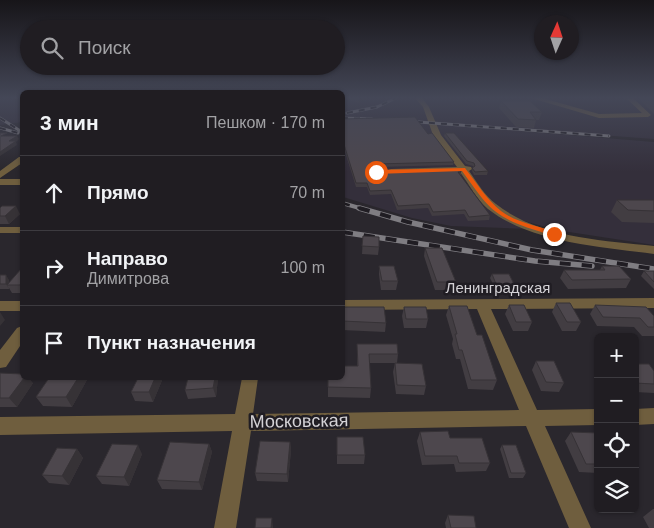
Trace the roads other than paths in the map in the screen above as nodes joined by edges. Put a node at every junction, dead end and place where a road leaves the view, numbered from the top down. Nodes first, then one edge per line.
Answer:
1 (432, 123) edge
2 (20, 160) edge
3 (466, 169) junction
4 (385, 172) edge
5 (0, 175) edge
6 (0, 182) edge
7 (20, 182) edge
8 (0, 230) edge
9 (20, 230) edge
10 (654, 250) edge
11 (654, 303) edge
12 (482, 304) junction
13 (345, 305) edge
14 (0, 306) edge
15 (20, 306) edge
16 (20, 335) edge
17 (0, 362) edge
18 (250, 380) edge
19 (639, 416) edge
20 (654, 416) edge
21 (594, 417) edge
22 (532, 418) junction
23 (242, 422) junction
24 (0, 426) edge
25 (225, 528) edge
26 (580, 528) edge

1 - 3 street
2 - 5 street
3 - 4 street
3 - 10 street
6 - 7 street
8 - 9 street
11 - 12 street, Ленинградская
12 - 13 street, Ленинградская
12 - 22 street
14 - 15 street
16 - 17 street
18 - 23 street
19 - 20 street
21 - 22 street, Московская
22 - 23 street, Московская
22 - 26 street
23 - 24 street, Московская
23 - 25 street

